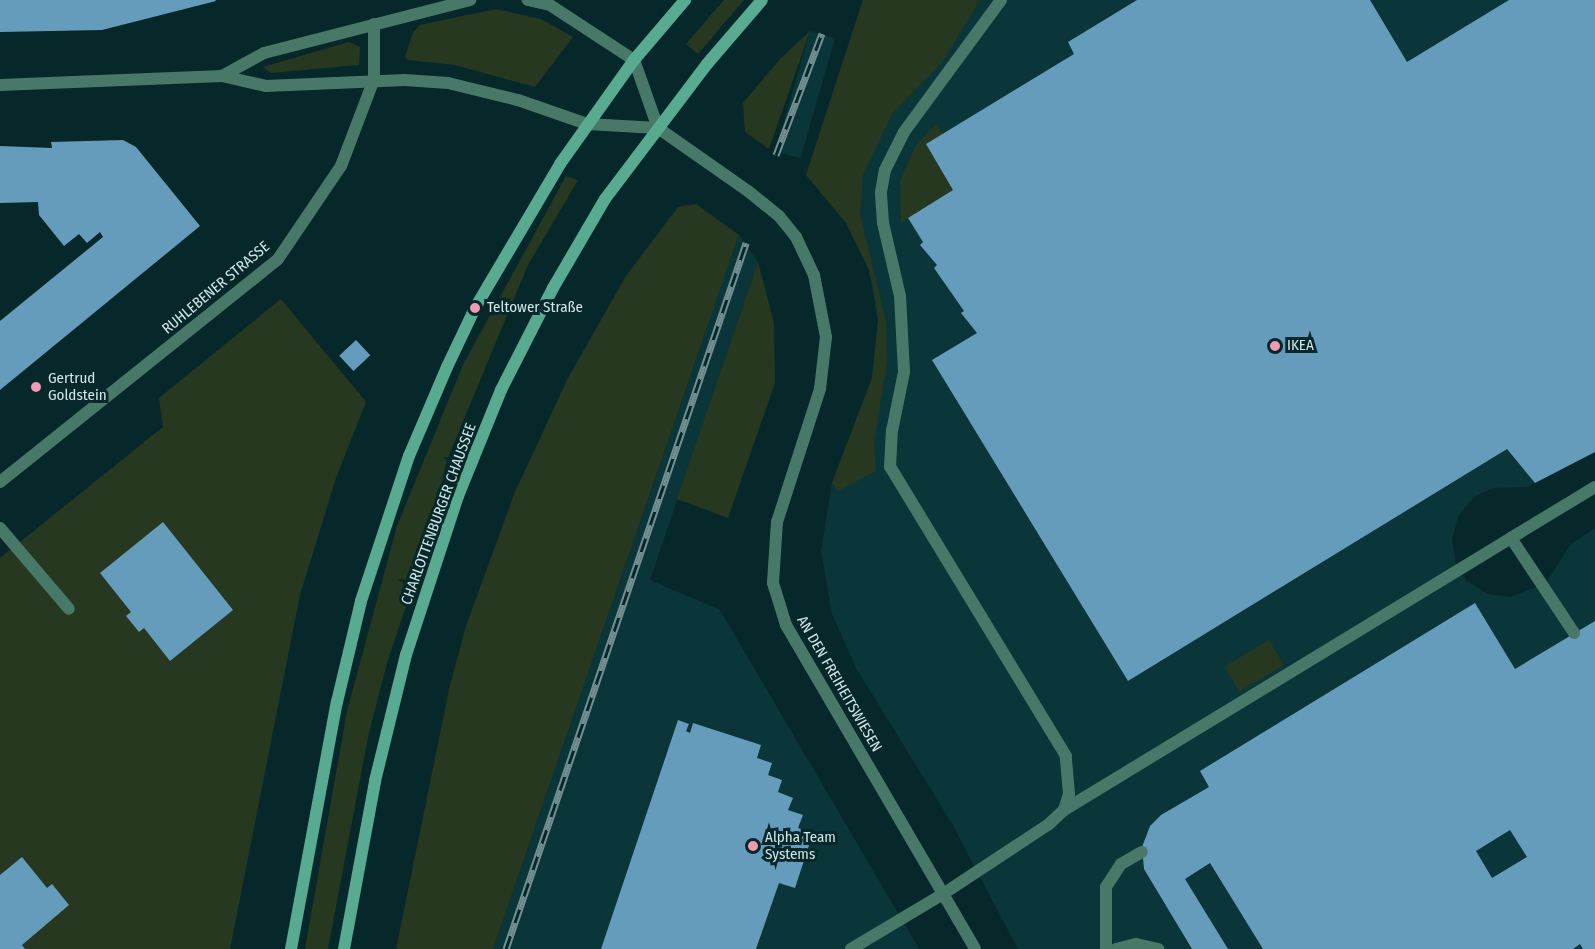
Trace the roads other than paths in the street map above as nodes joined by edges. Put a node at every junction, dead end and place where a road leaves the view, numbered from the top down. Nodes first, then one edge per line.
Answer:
1 (470, 0) edge
2 (528, 0) edge
3 (685, 0) edge
4 (762, 0) edge
5 (1001, 0) edge
6 (550, 2) edge
7 (374, 24) junction
8 (634, 60) junction
9 (222, 75) junction
10 (374, 79) junction
11 (0, 85) edge
12 (586, 124) junction
13 (658, 128) junction
14 (0, 482) edge
15 (1595, 487) edge
16 (0, 528) edge
17 (1511, 538) junction
18 (69, 609) dead end
19 (1574, 633) dead end
20 (1064, 810) junction
21 (1142, 852) dead end
22 (944, 894) junction
23 (291, 949) edge
24 (344, 949) edge
25 (851, 949) edge
26 (975, 949) edge
27 (1106, 949) edge
28 (1116, 949) edge
29 (1158, 949) edge

1 - 7 street
2 - 6 street
3 - 8 main road
4 - 13 main road
5 - 20 street
6 - 8 street
7 - 9 street
7 - 10 street, RUHLEBENER STRASSE
8 - 12 main road
8 - 13 street
9 - 10 street
9 - 11 street
10 - 12 street
10 - 14 street, RUHLEBENER STRASSE
12 - 13 street
12 - 23 main road
13 - 22 street, AN DEN FREIHEITSWIESEN, bridge
13 - 24 main road, CHARLOTTENBURGER CHAUSSEE
15 - 17 street
16 - 18 street
17 - 19 street
17 - 20 street
20 - 22 street
21 - 27 street
22 - 25 street
22 - 26 street, AN DEN FREIHEITSWIESEN
28 - 29 street

